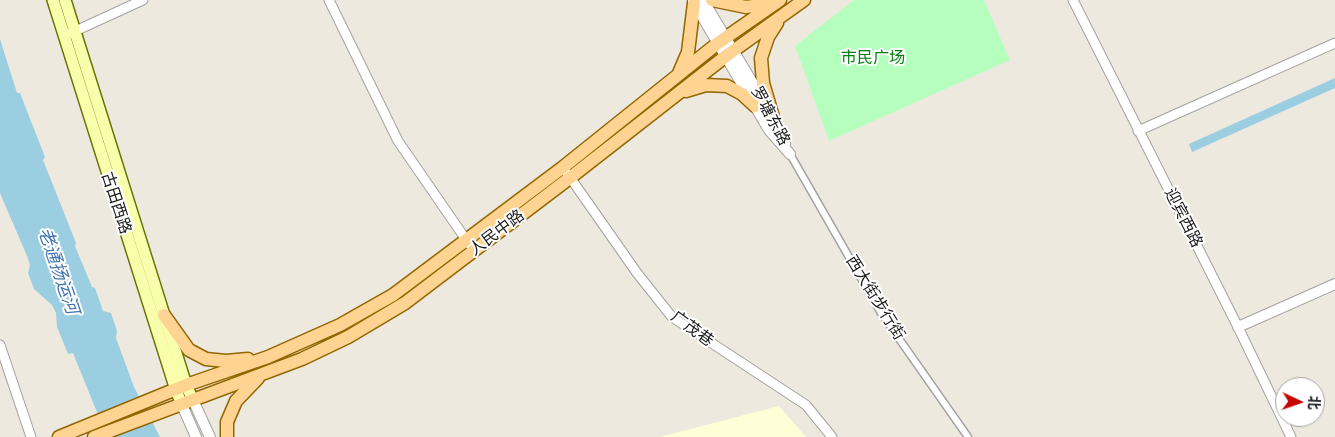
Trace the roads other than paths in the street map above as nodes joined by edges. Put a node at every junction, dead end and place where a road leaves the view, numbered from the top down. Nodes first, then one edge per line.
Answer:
1 (52, 0) edge
2 (66, 0) edge
3 (143, 0) edge
4 (329, 0) edge
5 (712, 0) edge
6 (804, 0) edge
7 (1073, 0) edge
8 (696, 1) edge
9 (778, 2) edge
10 (781, 17) junction
11 (75, 31) junction
12 (64, 36) junction
13 (722, 40) junction
14 (1335, 42) edge
15 (730, 53) junction
16 (679, 74) junction
17 (679, 93) junction
18 (755, 106) junction
19 (774, 117) junction
20 (1138, 130) junction
21 (790, 154) junction
22 (567, 173) junction
23 (471, 245) junction
24 (1335, 284) edge
25 (164, 315) junction
26 (1238, 327) junction
27 (0, 345) edge
28 (268, 357) junction
29 (261, 374) junction
30 (181, 388) junction
31 (187, 403) junction
32 (91, 432) edge
33 (31, 437) edge
34 (59, 437) edge
35 (196, 437) edge
36 (210, 437) edge
37 (227, 437) edge
38 (832, 437) edge
39 (968, 437) edge
40 (1292, 437) edge

1 - 12 main road, 古田西路
2 - 11 main road, 古田西路
3 - 11 street
4 - 23 street
5 - 9 main road
6 - 10 main road, 人民中路
7 - 20 street, 迎宾西路
8 - 13 street, 罗塘东路
8 - 16 main road
9 - 13 main road, 人民中路
10 - 15 main road, 人民中路
10 - 19 main road
11 - 12 street
11 - 25 main road, 古田西路
12 - 30 main road, 古田西路
13 - 15 street, 罗塘东路
13 - 16 main road, 人民中路
14 - 20 street
15 - 17 main road, 人民中路
15 - 18 street, 罗塘东路
15 - 19 street, 罗塘东路
16 - 22 main road, 人民中路
17 - 18 main road
17 - 22 main road, 人民中路
18 - 21 street, 罗塘东路
19 - 21 street, 罗塘东路
20 - 26 street, 迎宾西路
21 - 39 street, 西大街步行街
22 - 23 main road, 人民中路
22 - 38 street, 广茂巷
23 - 28 main road, 人民中路
23 - 29 main road, 人民中路
24 - 26 street
25 - 28 main road
25 - 30 main road, 古田西路
26 - 40 street, 迎宾西路
27 - 33 street
28 - 30 main road, 人民中路
29 - 31 main road, 人民中路
29 - 37 main road
30 - 31 main road, 古田西路
30 - 32 main road, 人民中路
31 - 32 main road, 人民中路
31 - 35 street
31 - 36 street
32 - 34 main road

